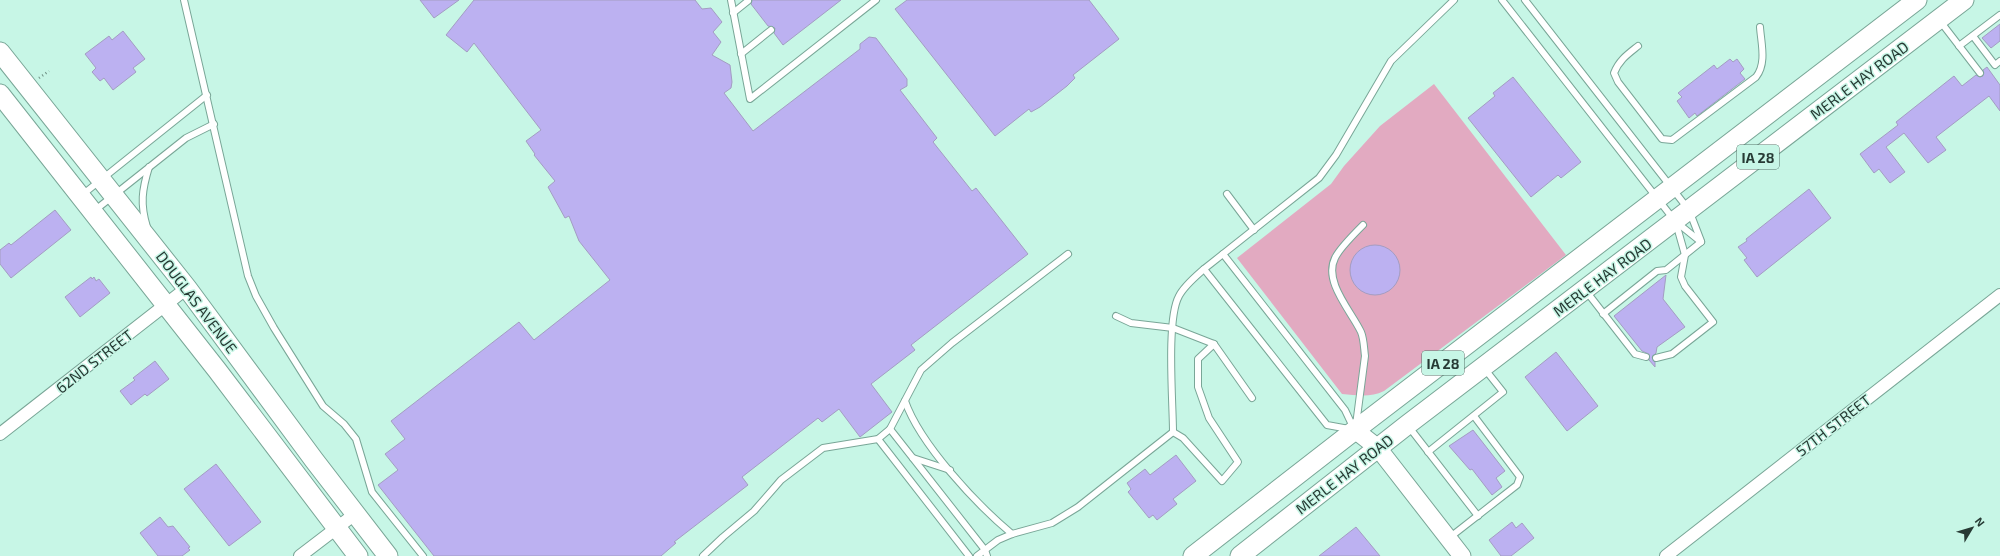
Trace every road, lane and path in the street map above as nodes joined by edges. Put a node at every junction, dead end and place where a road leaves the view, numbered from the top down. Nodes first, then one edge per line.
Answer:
1 (184, 0) edge
2 (731, 0) edge
3 (876, 0) edge
4 (1502, 0) edge
5 (1525, 0) edge
6 (1917, 0) edge
7 (1964, 0) edge
8 (748, 1) edge
9 (1451, 1) edge
10 (733, 13) junction
11 (2000, 15) edge
12 (1939, 20) junction
13 (1990, 22) junction
14 (1760, 26) dead end
15 (1994, 28) dead end
16 (771, 30) dead end
17 (1973, 36) junction
18 (1638, 46) dead end
19 (1959, 46) junction
20 (0, 52) edge
21 (741, 54) junction
22 (2000, 61) edge
23 (49, 71) dead end
24 (1980, 73) dead end
25 (42, 76) dead end
26 (0, 94) edge
27 (208, 95) junction
28 (214, 124) junction
29 (149, 167) junction
30 (101, 179) junction
31 (1227, 194) dead end
32 (1665, 194) junction
33 (114, 195) junction
34 (80, 196) junction
35 (93, 212) junction
36 (1682, 216) junction
37 (1363, 225) dead end
38 (1254, 230) junction
39 (1702, 242) junction
40 (152, 244) junction
41 (1068, 254) dead end
42 (1223, 254) junction
43 (1685, 256) junction
44 (1204, 269) junction
45 (187, 288) junction
46 (1585, 290) junction
47 (2000, 295) edge
48 (166, 305) junction
49 (1603, 314) junction
50 (1116, 316) dead end
51 (1173, 328) junction
52 (1214, 344) junction
53 (1646, 357) dead end
54 (1656, 358) dead end
55 (1483, 367) junction
56 (1252, 398) dead end
57 (905, 401) junction
58 (1474, 416) junction
59 (1407, 425) junction
60 (890, 430) junction
61 (1355, 430) junction
62 (1173, 432) junction
63 (0, 434) edge
64 (878, 439) junction
65 (1378, 448) junction
66 (1428, 452) junction
67 (912, 457) junction
68 (950, 470) junction
69 (355, 514) junction
70 (1478, 516) junction
71 (336, 529) junction
72 (1012, 534) junction
73 (1449, 539) junction
74 (986, 553) edge
75 (300, 556) edge
76 (358, 556) edge
77 (388, 556) edge
78 (423, 556) edge
79 (703, 556) edge
80 (969, 556) edge
81 (977, 556) edge
82 (1193, 556) edge
83 (1240, 556) edge
84 (1462, 556) edge
85 (1666, 556) edge

1 - 27 lane
2 - 10 lane
3 - 21 lane
4 - 32 lane
5 - 32 lane
6 - 32 main road, MERLE HAY ROAD / IA 28
7 - 12 main road, MERLE HAY ROAD / IA 28
8 - 10 lane
9 - 38 lane
10 - 21 lane
11 - 13 lane
12 - 19 lane
12 - 36 main road, MERLE HAY ROAD / IA 28
13 - 15 lane
13 - 17 lane
14 - 18 lane
16 - 21 lane
17 - 19 lane
17 - 22 lane
19 - 24 lane
20 - 30 main road, DOUGLAS AVENUE
23 - 25 path
26 - 34 main road, DOUGLAS AVENUE
27 - 28 lane
27 - 30 lane
28 - 29 lane
28 - 78 lane
29 - 33 lane
29 - 40 lane
30 - 33 main road, DOUGLAS AVENUE
30 - 34 lane
31 - 38 lane
32 - 36 lane
32 - 36 lane
32 - 61 main road, MERLE HAY ROAD / IA 28
33 - 35 lane
33 - 40 main road, DOUGLAS AVENUE
34 - 35 main road, DOUGLAS AVENUE
35 - 48 main road, DOUGLAS AVENUE
36 - 39 lane
36 - 39 lane
36 - 43 lane
36 - 46 main road, MERLE HAY ROAD / IA 28
37 - 61 lane
38 - 42 lane
39 - 43 lane
40 - 45 main road, DOUGLAS AVENUE
41 - 57 lane
42 - 44 lane
42 - 61 lane
43 - 49 lane
43 - 54 lane
44 - 51 lane
44 - 61 lane
45 - 48 street, 62ND STREET
45 - 69 main road, DOUGLAS AVENUE
46 - 49 lane
46 - 55 main road, MERLE HAY ROAD / IA 28
47 - 85 street, 57TH STREET
48 - 63 street, 62ND STREET
48 - 71 main road, DOUGLAS AVENUE
49 - 53 lane
50 - 51 lane
51 - 52 lane
51 - 62 lane
52 - 56 lane
52 - 62 lane
55 - 58 lane
55 - 59 main road, MERLE HAY ROAD / IA 28
57 - 60 lane
57 - 68 lane
58 - 66 lane
58 - 70 lane
59 - 65 main road, MERLE HAY ROAD / IA 28
59 - 66 lane
60 - 64 lane
60 - 67 lane
61 - 65 street
61 - 82 main road, MERLE HAY ROAD / IA 28
62 - 72 lane
64 - 79 lane
64 - 80 lane
65 - 73 street
65 - 83 main road, MERLE HAY ROAD / IA 28
66 - 70 lane
67 - 68 lane
67 - 74 lane
68 - 72 lane
69 - 71 street
69 - 77 main road, DOUGLAS AVENUE
70 - 73 lane
71 - 75 street
71 - 76 main road, DOUGLAS AVENUE
72 - 74 lane
73 - 84 street
74 - 81 lane

